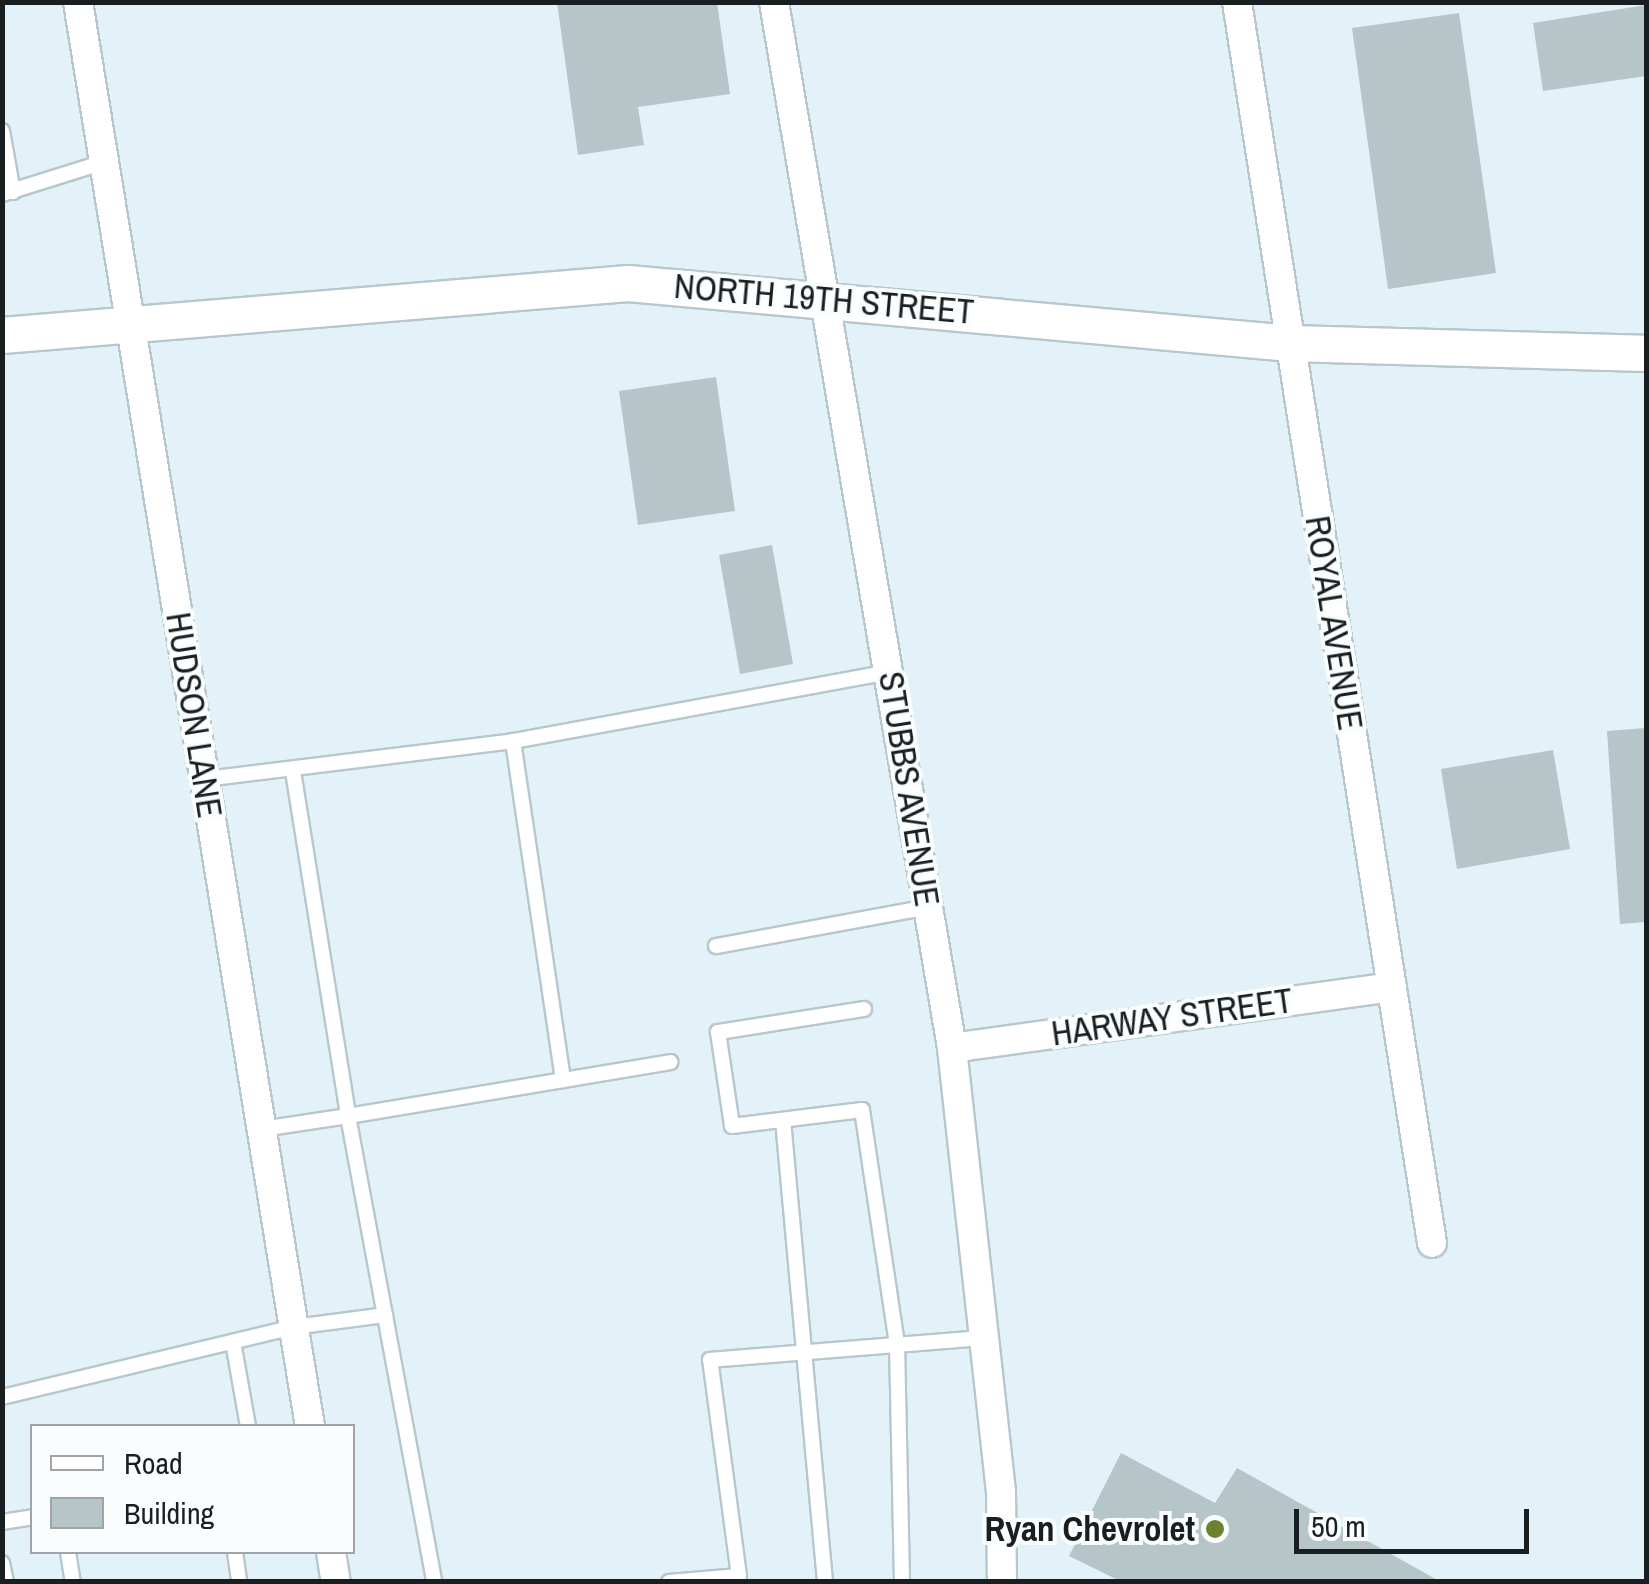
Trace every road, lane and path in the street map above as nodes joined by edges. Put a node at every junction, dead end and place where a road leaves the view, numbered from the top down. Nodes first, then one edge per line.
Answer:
1 (78, 2) edge
2 (774, 2) edge
3 (1237, 2) edge
4 (2, 132) edge
5 (104, 162) junction
6 (8, 193) edge
7 (829, 297) junction
8 (130, 323) junction
9 (2, 335) edge
10 (1290, 343) junction
11 (1646, 353) edge
12 (890, 672) junction
13 (513, 741) junction
14 (292, 772) junction
15 (204, 779) junction
16 (928, 907) junction
17 (716, 946) dead end
18 (1392, 987) junction
19 (864, 1009) dead end
20 (952, 1048) junction
21 (670, 1062) dead end
22 (562, 1080) junction
23 (348, 1116) junction
24 (783, 1120) junction
25 (262, 1129) junction
26 (1432, 1242) dead end
27 (385, 1315) junction
28 (294, 1327) junction
29 (984, 1338) junction
30 (234, 1342) junction
31 (896, 1343) junction
32 (808, 1349) junction
33 (2, 1397) edge
34 (248, 1424) edge
35 (310, 1424) edge
36 (30, 1517) edge
37 (2, 1522) edge
38 (68, 1554) edge
39 (235, 1554) edge
40 (331, 1554) edge
41 (2, 1563) edge
42 (739, 1579) edge
43 (6, 1582) edge
44 (73, 1582) edge
45 (239, 1582) edge
46 (336, 1582) edge
47 (434, 1582) edge
48 (668, 1582) edge
49 (825, 1582) edge
50 (902, 1582) edge
51 (1002, 1582) edge

1 - 5 street, HUDSON LANE
2 - 7 street, STUBBS AVENUE
3 - 10 street, ROYAL AVENUE
4 - 6 lane
5 - 6 lane
5 - 8 street, HUDSON LANE
7 - 8 street, NORTH 19TH STREET
7 - 10 street, NORTH 19TH STREET
7 - 12 street, STUBBS AVENUE
8 - 9 street, NORTH 19TH STREET
8 - 15 street, HUDSON LANE
10 - 11 street, NORTH 19TH STREET
10 - 18 street, ROYAL AVENUE
12 - 13 lane
12 - 16 street, STUBBS AVENUE
13 - 14 lane
13 - 22 lane
14 - 15 lane
14 - 23 lane
15 - 25 street, HUDSON LANE
16 - 17 lane
16 - 20 street, STUBBS AVENUE
18 - 20 street, HARWAY STREET
18 - 26 street, ROYAL AVENUE
19 - 24 lane
20 - 29 street, STUBBS AVENUE
21 - 22 lane
22 - 23 lane
23 - 25 lane
23 - 27 lane
24 - 31 lane
24 - 32 lane
25 - 28 street, HUDSON LANE
27 - 28 lane
27 - 47 lane
28 - 30 lane
28 - 35 street, HUDSON LANE
29 - 31 lane
29 - 51 street, STUBBS AVENUE
30 - 33 lane
30 - 34 lane
31 - 32 lane
31 - 50 lane
32 - 42 lane
32 - 49 lane
36 - 37 lane
38 - 44 lane
39 - 45 lane
40 - 46 street
41 - 43 lane
42 - 48 lane

